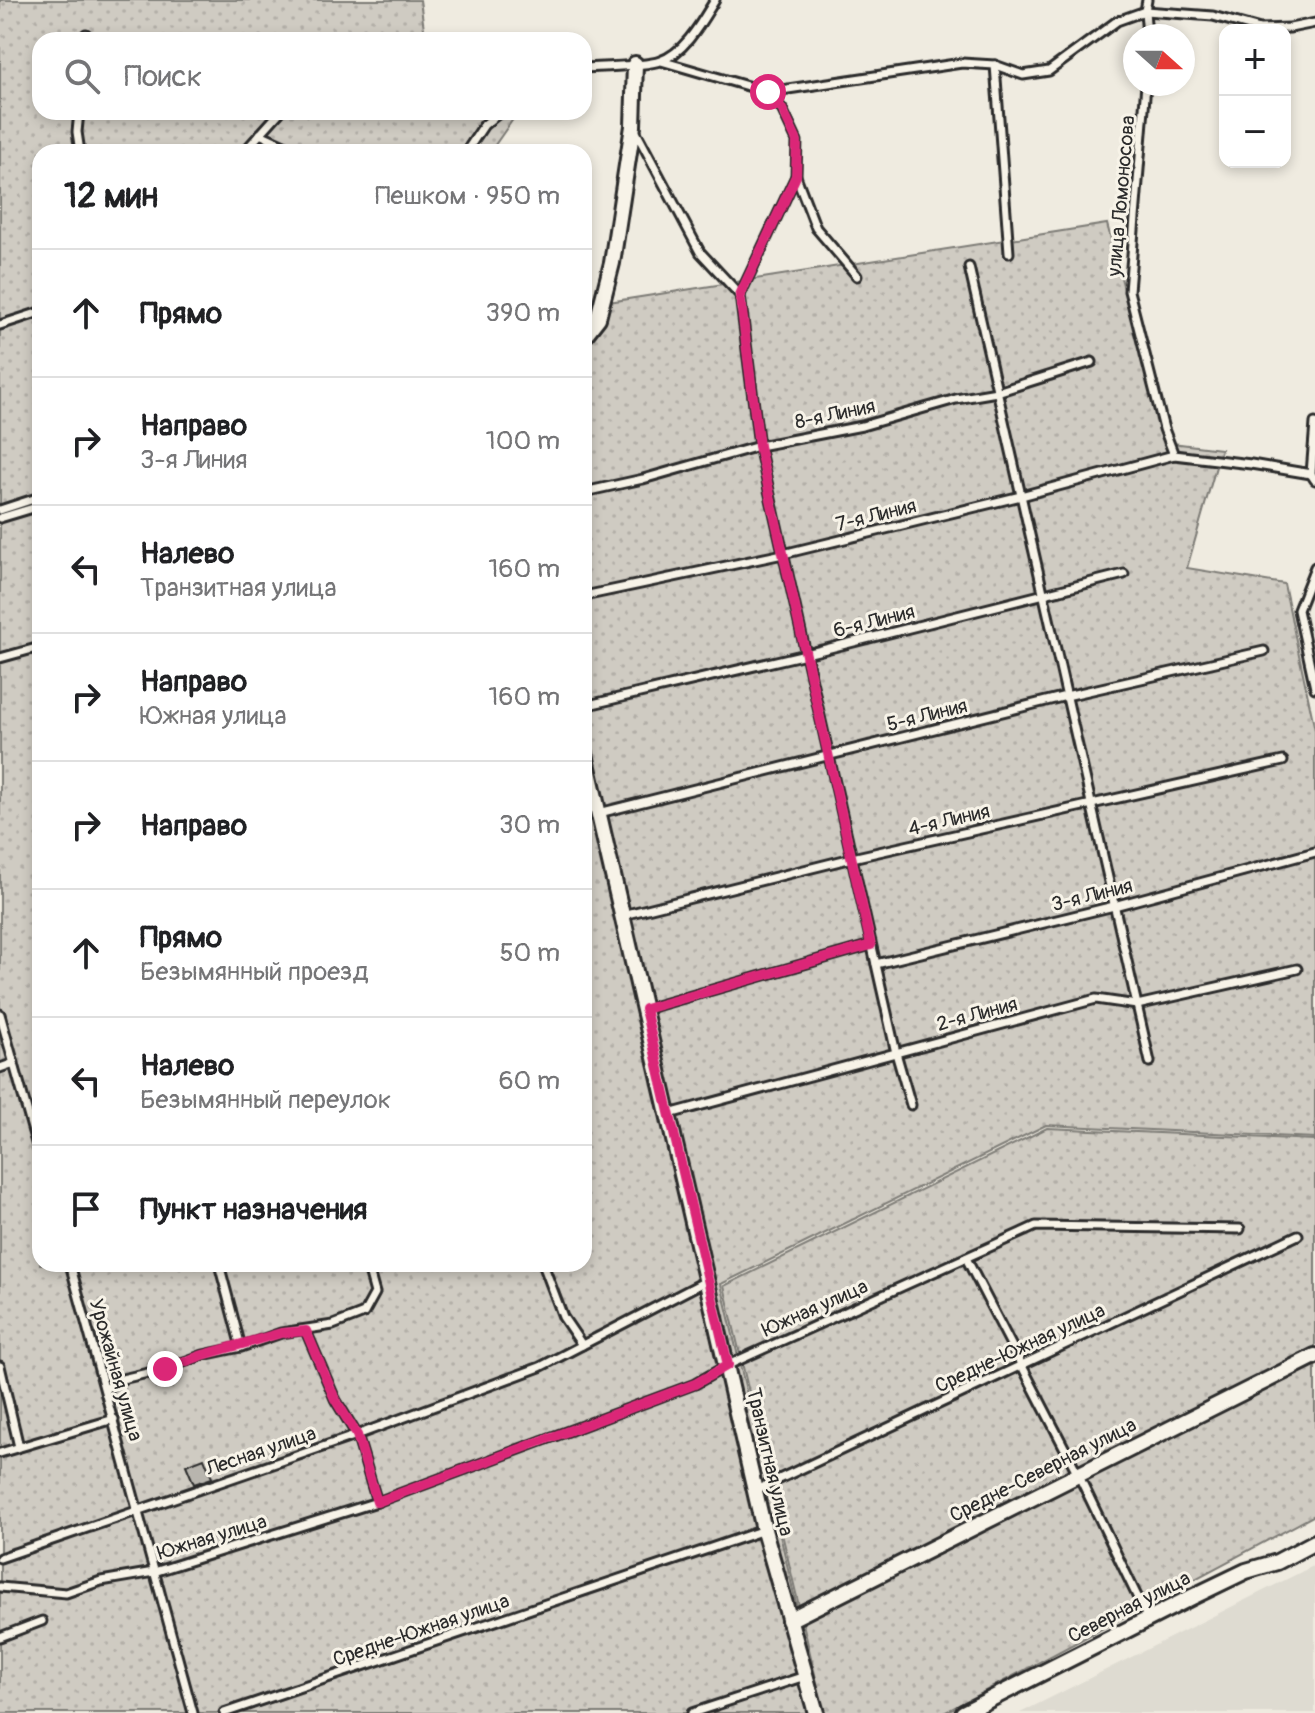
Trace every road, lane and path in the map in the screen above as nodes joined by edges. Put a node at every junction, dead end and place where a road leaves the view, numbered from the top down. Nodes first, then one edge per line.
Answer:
1 (715, 0) edge
2 (1147, 0) edge
3 (1145, 11) junction
4 (1315, 23) edge
5 (1146, 24) edge
6 (661, 61) junction
7 (635, 64) junction
8 (995, 65) junction
9 (592, 67) edge
10 (768, 92) junction
11 (1145, 96) edge
12 (78, 120) edge
13 (273, 120) edge
14 (490, 120) edge
15 (633, 126) junction
16 (260, 134) junction
17 (79, 144) edge
18 (251, 144) edge
19 (282, 144) edge
20 (471, 144) edge
21 (796, 176) junction
22 (1009, 253) dead end
23 (969, 267) dead end
24 (857, 276) dead end
25 (740, 295) junction
26 (32, 315) edge
27 (0, 325) edge
28 (592, 326) edge
29 (1092, 362) dead end
30 (997, 392) junction
31 (1315, 423) edge
32 (759, 446) junction
33 (1174, 455) junction
34 (1313, 477) edge
35 (592, 490) edge
36 (1021, 496) junction
37 (32, 500) edge
38 (32, 508) edge
39 (0, 510) edge
40 (0, 518) edge
41 (783, 554) junction
42 (1315, 567) edge
43 (1124, 574) dead end
44 (592, 594) edge
45 (1043, 596) junction
46 (32, 649) edge
47 (1264, 651) dead end
48 (806, 654) junction
49 (0, 658) edge
50 (1315, 688) edge
51 (1066, 696) junction
52 (592, 704) edge
53 (829, 757) junction
54 (1283, 761) dead end
55 (592, 784) edge
56 (1091, 805) junction
57 (599, 813) junction
58 (1315, 852) edge
59 (852, 858) junction
60 (1114, 906) junction
61 (623, 915) junction
62 (871, 945) junction
63 (876, 964) junction
64 (1297, 969) dead end
65 (1137, 1005) junction
66 (645, 1009) junction
67 (0, 1014) edge
68 (3, 1036) edge
69 (896, 1053) junction
70 (1150, 1062) dead end
71 (14, 1063) junction
72 (0, 1068) edge
73 (911, 1105) dead end
74 (669, 1114) junction
75 (32, 1128) edge
76 (1240, 1229) dead end
77 (1298, 1235) dead end
78 (966, 1258) junction
79 (72, 1272) edge
80 (221, 1272) edge
81 (369, 1272) edge
82 (546, 1272) edge
83 (702, 1283) dead end
84 (306, 1331) junction
85 (582, 1345) junction
86 (241, 1347) junction
87 (1315, 1356) edge
88 (728, 1365) junction
89 (1021, 1365) junction
90 (0, 1366) edge
91 (105, 1389) junction
92 (114, 1419) junction
93 (357, 1435) junction
94 (19, 1447) junction
95 (0, 1453) edge
96 (1078, 1474) junction
97 (756, 1490) junction
98 (377, 1502) junction
99 (138, 1509) junction
100 (764, 1530) junction
101 (1315, 1542) edge
102 (0, 1558) edge
103 (154, 1572) junction
104 (0, 1587) edge
105 (1148, 1619) junction
106 (789, 1620) junction
107 (42, 1621) dead end
108 (0, 1637) edge
109 (805, 1676) junction
110 (193, 1713) edge
111 (224, 1713) edge
112 (692, 1713) edge
113 (816, 1713) edge
114 (963, 1713) edge

1 - 6 lane
2 - 3 lane
3 - 4 lane
3 - 5 lane
3 - 8 lane
6 - 7 lane
6 - 10 lane
7 - 9 lane
7 - 15 street
8 - 10 lane
8 - 22 lane
10 - 21 lane
11 - 33 lane, улица Ломоносова
12 - 17 lane
13 - 16 lane
14 - 20 lane
15 - 25 lane
15 - 28 street
16 - 18 lane
16 - 19 lane
21 - 24 lane
21 - 25 lane
23 - 30 lane
25 - 32 lane
26 - 27 lane
29 - 30 lane, 8-я Линия
30 - 32 lane, 8-я Линия
30 - 36 lane
31 - 34 lane
32 - 35 lane, 8-я Линия
32 - 41 lane
33 - 34 lane
33 - 36 lane, 7-я Линия
36 - 41 lane, 7-я Линия
36 - 45 lane
37 - 39 lane
38 - 40 lane
41 - 44 lane, 7-я Линия
41 - 48 lane
42 - 50 lane
43 - 45 lane, 6-я Линия
45 - 48 lane, 6-я Линия
45 - 51 lane
46 - 49 lane
47 - 51 lane, 5-я Линия
48 - 52 lane, 6-я Линия
48 - 53 lane
51 - 53 lane, 5-я Линия
51 - 56 lane
53 - 57 lane, 5-я Линия
53 - 59 lane
54 - 56 lane, 4-я Линия
55 - 57 street, Транзитная улица
56 - 59 lane, 4-я Линия
56 - 60 lane
57 - 61 street, Транзитная улица
58 - 60 lane, 3-я Линия
59 - 61 lane, 4-я Линия
59 - 62 lane
60 - 63 lane, 3-я Линия
60 - 65 lane
61 - 66 street, Транзитная улица
62 - 63 lane
62 - 66 lane
63 - 69 lane
64 - 65 lane, 2-я Линия
65 - 69 lane, 2-я Линия
65 - 70 lane
66 - 74 street, Транзитная улица
67 - 68 lane
68 - 71 lane
69 - 73 lane
69 - 74 lane, 2-я Линия
71 - 72 lane
71 - 75 lane
74 - 88 street, Транзитная улица
76 - 78 lane, Южная улица
77 - 89 lane, Средне-Южная улица
78 - 88 lane, Южная улица
78 - 89 lane
79 - 91 lane, Урожайная улица
80 - 86 lane
81 - 84 lane
82 - 85 lane
83 - 85 lane, Лесная улица
84 - 86 lane
84 - 93 lane
85 - 93 lane, Лесная улица
86 - 91 lane
87 - 96 street, Средне-Северная улица
88 - 97 street, Транзитная улица
88 - 98 lane, Южная улица
89 - 96 lane
89 - 97 lane, Средне-Южная улица
90 - 94 lane
91 - 92 lane, Урожайная улица
92 - 94 lane
92 - 99 lane, Урожайная улица
93 - 98 lane
93 - 99 lane, Лесная улица
94 - 95 lane
96 - 105 lane
96 - 106 street, Средне-Северная улица
97 - 100 street, Транзитная улица
98 - 103 lane, Южная улица
99 - 102 lane, Лесная улица
99 - 103 lane, Урожайная улица
100 - 106 street, Транзитная улица
100 - 111 lane, Средне-Южная улица
101 - 105 street, Северная улица
103 - 104 lane, Южная улица
103 - 110 lane, Урожайная улица
105 - 114 street, Северная улица
106 - 109 street, Транзитная улица
107 - 108 lane
109 - 112 lane
109 - 113 street, Транзитная улица

